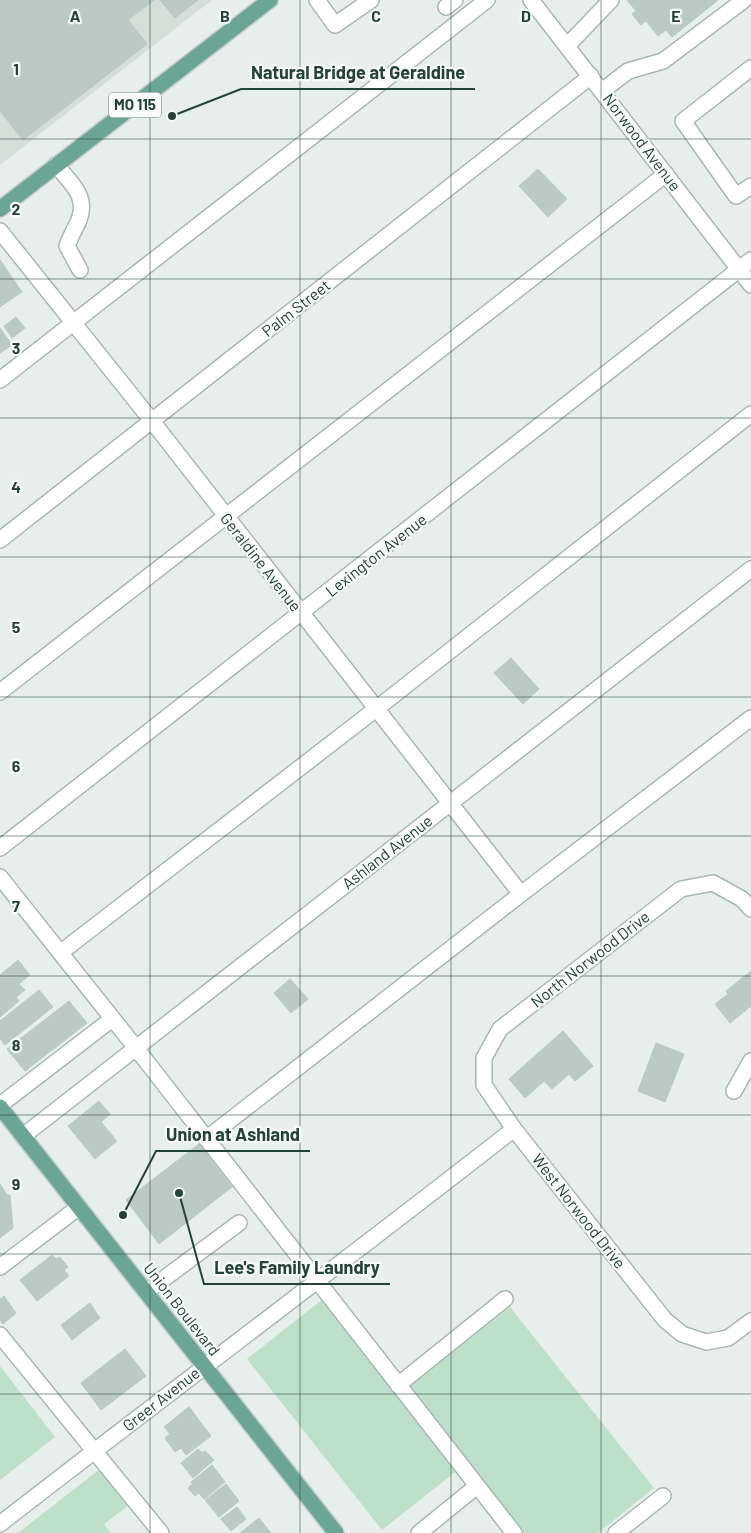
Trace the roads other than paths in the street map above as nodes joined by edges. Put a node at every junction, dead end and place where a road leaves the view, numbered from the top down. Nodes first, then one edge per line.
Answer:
1 (270, 0) edge
2 (317, 0) edge
3 (371, 0) edge
4 (487, 0) edge
5 (531, 0) edge
6 (610, 0) edge
7 (744, 0) edge
8 (598, 7) edge
9 (567, 46) junction
10 (751, 68) edge
11 (591, 76) junction
12 (602, 90) junction
13 (56, 166) junction
14 (666, 174) junction
15 (751, 186) edge
16 (0, 209) edge
17 (0, 231) edge
18 (745, 265) edge
19 (80, 270) dead end
20 (751, 285) edge
21 (74, 323) junction
22 (0, 380) edge
23 (751, 414) edge
24 (152, 421) junction
25 (226, 516) junction
26 (0, 540) edge
27 (751, 569) edge
28 (301, 614) junction
29 (0, 692) edge
30 (376, 709) junction
31 (751, 718) edge
32 (450, 803) junction
33 (0, 848) edge
34 (0, 877) edge
35 (520, 894) junction
36 (751, 909) edge
37 (60, 953) junction
38 (112, 1019) junction
39 (136, 1048) junction
40 (484, 1058) joint
41 (751, 1061) edge
42 (734, 1091) dead end
43 (0, 1106) edge
44 (514, 1129) junction
45 (23, 1136) junction
46 (206, 1139) junction
47 (79, 1207) junction
48 (239, 1223) dead end
49 (0, 1267) edge
50 (317, 1282) junction
51 (146, 1292) junction
52 (505, 1299) dead end
53 (751, 1321) edge
54 (0, 1335) edge
55 (204, 1366) junction
56 (398, 1386) junction
57 (95, 1450) junction
58 (477, 1486) junction
59 (663, 1496) dead end
60 (0, 1524) edge
61 (161, 1533) edge
62 (336, 1533) edge
63 (419, 1533) edge
64 (514, 1533) edge
65 (616, 1533) edge

1 - 13 main road, MO 115
2 - 3 street
4 - 21 street
5 - 9 street, Norwood Avenue
6 - 8 street
7 - 12 street
8 - 9 street
9 - 11 street, Norwood Avenue
10 - 15 street
11 - 12 street, Norwood Avenue
11 - 24 street, Palm Street
12 - 14 street, Norwood Avenue
13 - 16 main road, MO 115
13 - 19 street
14 - 18 street, Norwood Avenue
14 - 25 street
17 - 21 street, Geraldine Avenue
18 - 20 street, Norwood Avenue
18 - 28 street, Lexington Avenue
21 - 22 street
21 - 24 street, Geraldine Avenue
23 - 30 street
24 - 25 street, Geraldine Avenue
24 - 26 street, Palm Street
25 - 28 street, Geraldine Avenue
25 - 29 street
27 - 32 street, Ashland Avenue
28 - 30 street, Geraldine Avenue
28 - 33 street, Lexington Avenue
30 - 32 street, Geraldine Avenue
30 - 37 street
31 - 35 street
32 - 35 street, Geraldine Avenue
32 - 39 street, Ashland Avenue
34 - 37 street
35 - 46 street
36 - 40 street, North Norwood Drive
37 - 38 street
38 - 39 street
38 - 43 street
39 - 45 street, Ashland Avenue
39 - 46 street
40 - 44 street, West Norwood Drive
41 - 42 street
43 - 45 main road, Union Boulevard
44 - 50 street, Greer Avenue
44 - 53 street, West Norwood Drive
45 - 47 main road, Union Boulevard
46 - 50 street
47 - 49 street
47 - 51 main road, Union Boulevard
48 - 51 street
50 - 55 street, Greer Avenue
50 - 56 street
51 - 55 main road, Union Boulevard
52 - 56 street
54 - 57 street
55 - 57 street, Greer Avenue
55 - 62 main road, Union Boulevard
56 - 58 street
57 - 60 street, Greer Avenue
57 - 61 street
58 - 63 street
58 - 64 street
59 - 65 street

